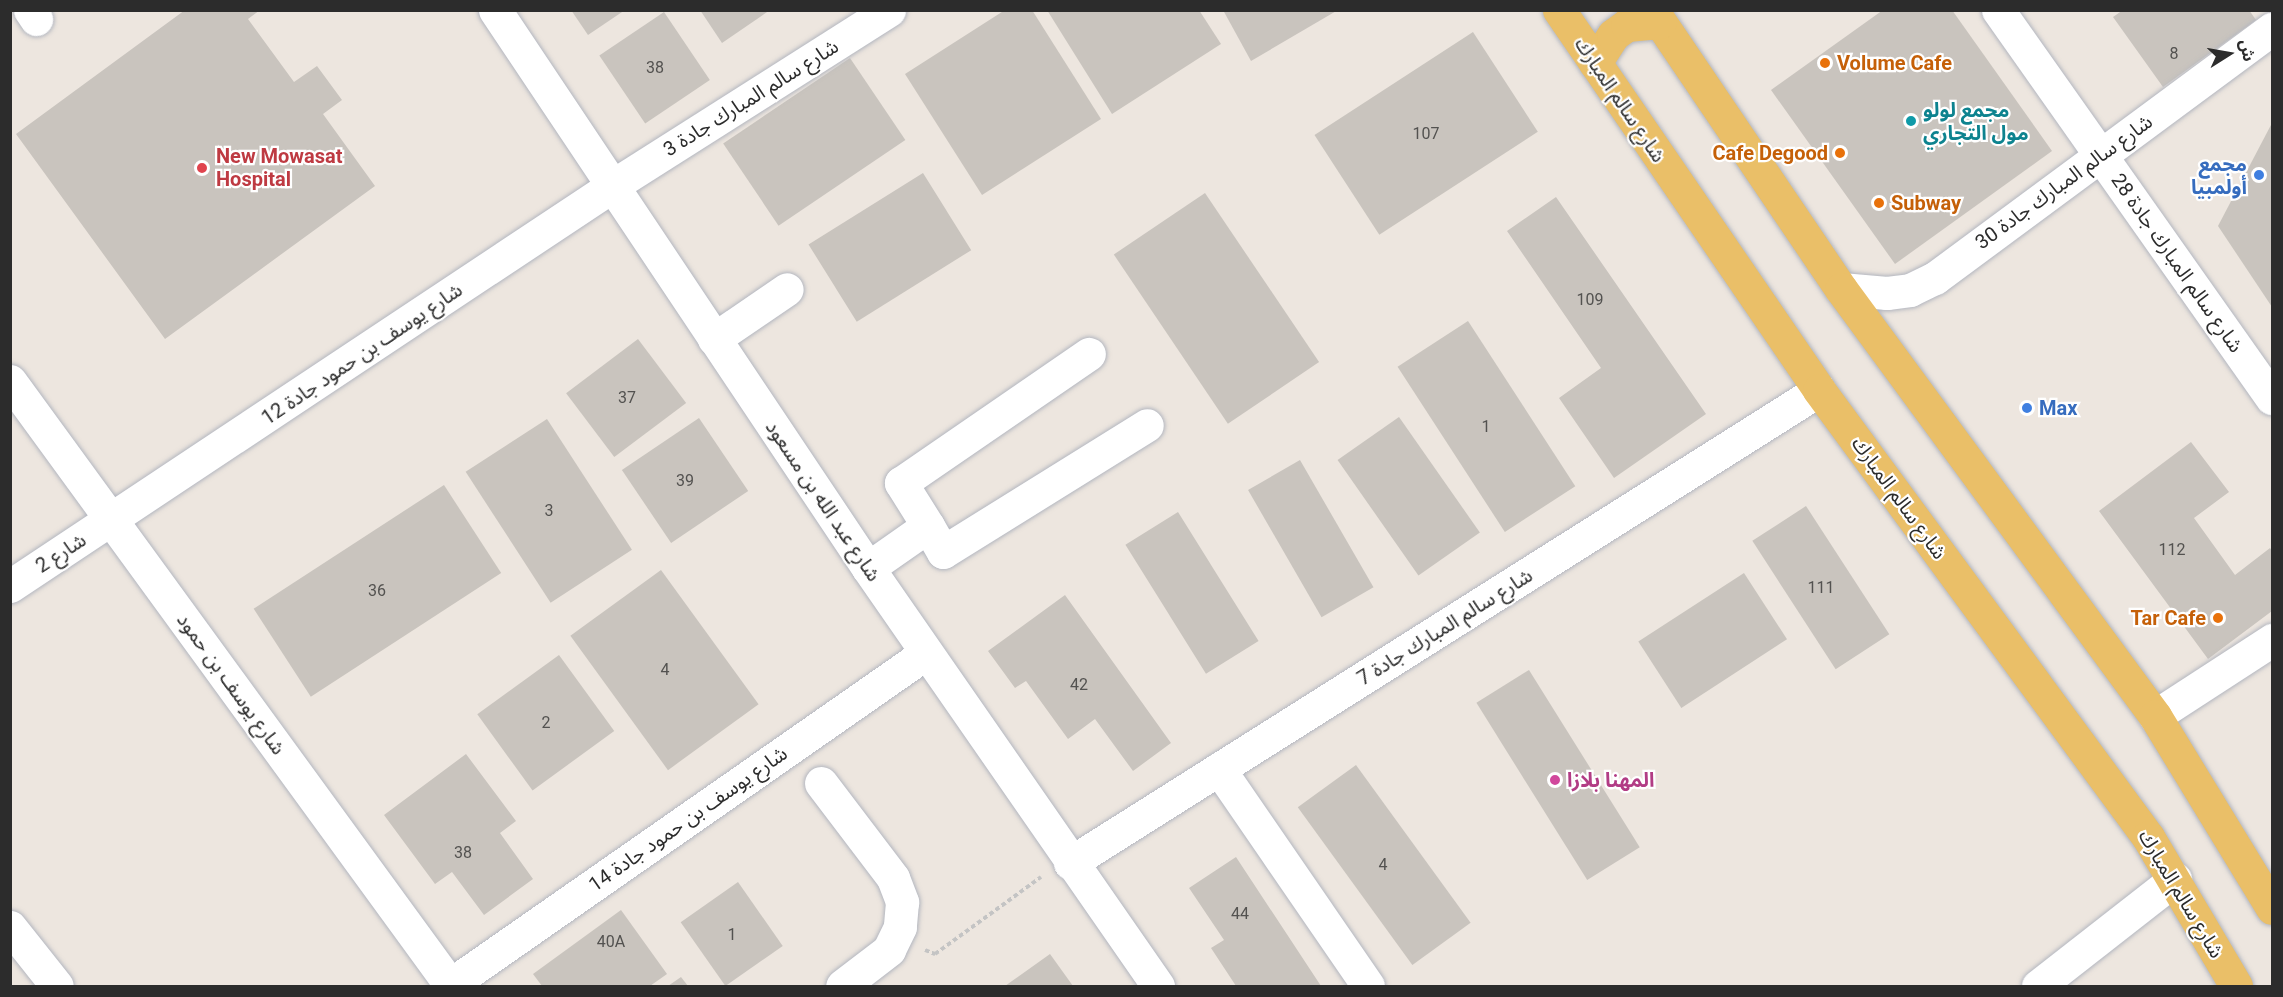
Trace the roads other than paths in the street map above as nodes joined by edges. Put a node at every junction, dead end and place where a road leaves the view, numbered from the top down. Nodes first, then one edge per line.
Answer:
1 (495, 10) edge
2 (889, 10) edge
3 (1559, 10) edge
4 (1998, 10) edge
5 (1656, 16) edge
6 (2272, 29) edge
7 (1595, 63) junction
8 (2100, 156) junction
9 (612, 186) junction
10 (787, 289) dead end
11 (1841, 289) junction
12 (714, 339) junction
13 (1089, 354) dead end
14 (10, 381) edge
15 (1819, 390) junction
16 (2272, 398) edge
17 (1147, 425) dead end
18 (112, 521) junction
19 (928, 526) junction
20 (868, 568) junction
21 (10, 586) edge
22 (2272, 640) edge
23 (926, 653) junction
24 (2155, 716) junction
25 (1219, 769) junction
26 (821, 783) dead end
27 (1069, 861) junction
28 (2175, 879) junction
29 (2272, 908) edge
30 (10, 927) edge
31 (451, 986) edge
32 (57, 987) edge
33 (842, 987) edge
34 (1158, 987) edge
35 (1368, 987) edge
36 (2038, 987) edge
37 (2236, 987) edge

1 - 9 street, شارع عبد الله بن مسعود
2 - 9 street, شارع سالم المبارك جادة 3
3 - 7 main road, شارع سالم المبارك
4 - 8 street, شارع سالم المبارك جادة 28
5 - 7 main road
5 - 11 main road
6 - 8 street, شارع سالم المبارك جادة 30
7 - 15 main road, شارع سالم المبارك
8 - 11 street, شارع سالم المبارك جادة 30
8 - 16 street, شارع سالم المبارك جادة 28
9 - 12 street, شارع عبد الله بن مسعود
9 - 18 street, شارع يوسف بن حمود جادة 12
10 - 12 street
11 - 24 main road
12 - 20 street, شارع عبد الله بن مسعود
13 - 19 street
14 - 18 street, شارع يوسف بن حمود
15 - 25 street, شارع سالم المبارك جادة 7
15 - 28 main road, شارع سالم المبارك
17 - 19 street
18 - 21 street, شارع 2
18 - 31 street, شارع يوسف بن حمود
19 - 20 street
20 - 23 street, شارع عبد الله بن مسعود
22 - 24 street
23 - 27 street, شارع عبد الله بن مسعود
23 - 31 street, شارع يوسف بن حمود جادة 14
24 - 29 main road
25 - 27 street, شارع سالم المبارك جادة 7
25 - 35 street
26 - 33 street
27 - 34 street, شارع عبد الله بن مسعود
28 - 36 street
28 - 37 main road, شارع سالم المبارك
30 - 32 street

